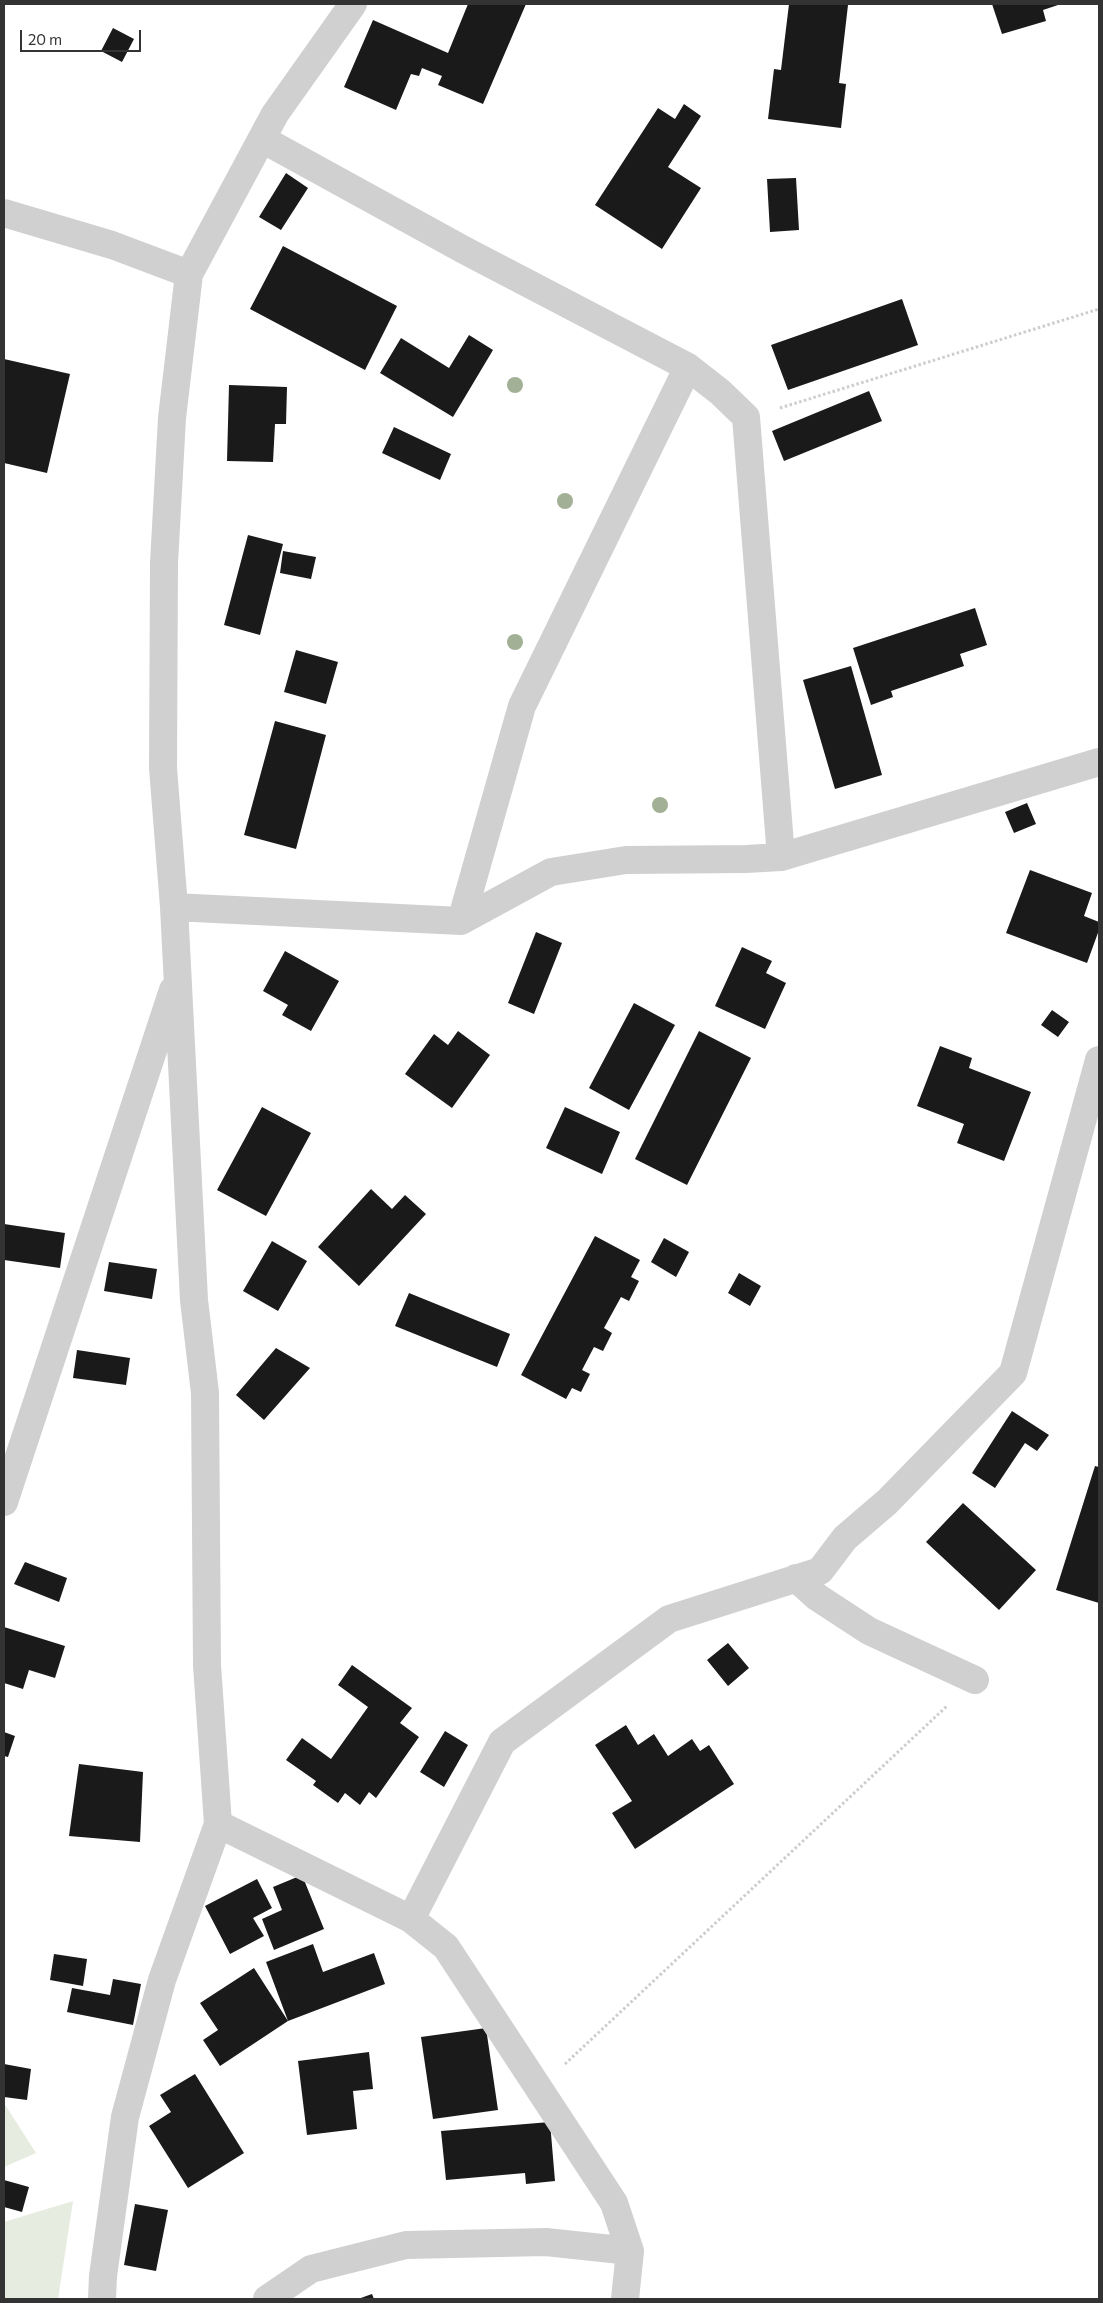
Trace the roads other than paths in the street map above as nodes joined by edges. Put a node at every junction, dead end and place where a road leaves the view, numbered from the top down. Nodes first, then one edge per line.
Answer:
1 (353, 4) edge
2 (262, 139) junction
3 (4, 214) edge
4 (189, 274) junction
5 (688, 367) junction
6 (1099, 762) edge
7 (781, 857) junction
8 (174, 907) junction
9 (461, 920) junction
10 (178, 975) junction
11 (1099, 1060) edge
12 (4, 1502) edge
13 (796, 1578) junction
14 (975, 1680) road end
15 (218, 1824) junction
16 (412, 1918) junction
17 (630, 2251) junction
18 (102, 2299) edge
19 (267, 2299) edge
20 (625, 2299) edge

1 - 2 street
2 - 4 street
2 - 5 street
3 - 4 street
4 - 8 street
5 - 7 street
5 - 9 street
6 - 7 street
7 - 9 street
8 - 9 street
8 - 10 street
10 - 12 street
10 - 15 street
11 - 13 street
13 - 14 street
13 - 16 street
15 - 16 street
15 - 18 street
16 - 17 street
17 - 19 street
17 - 20 street

